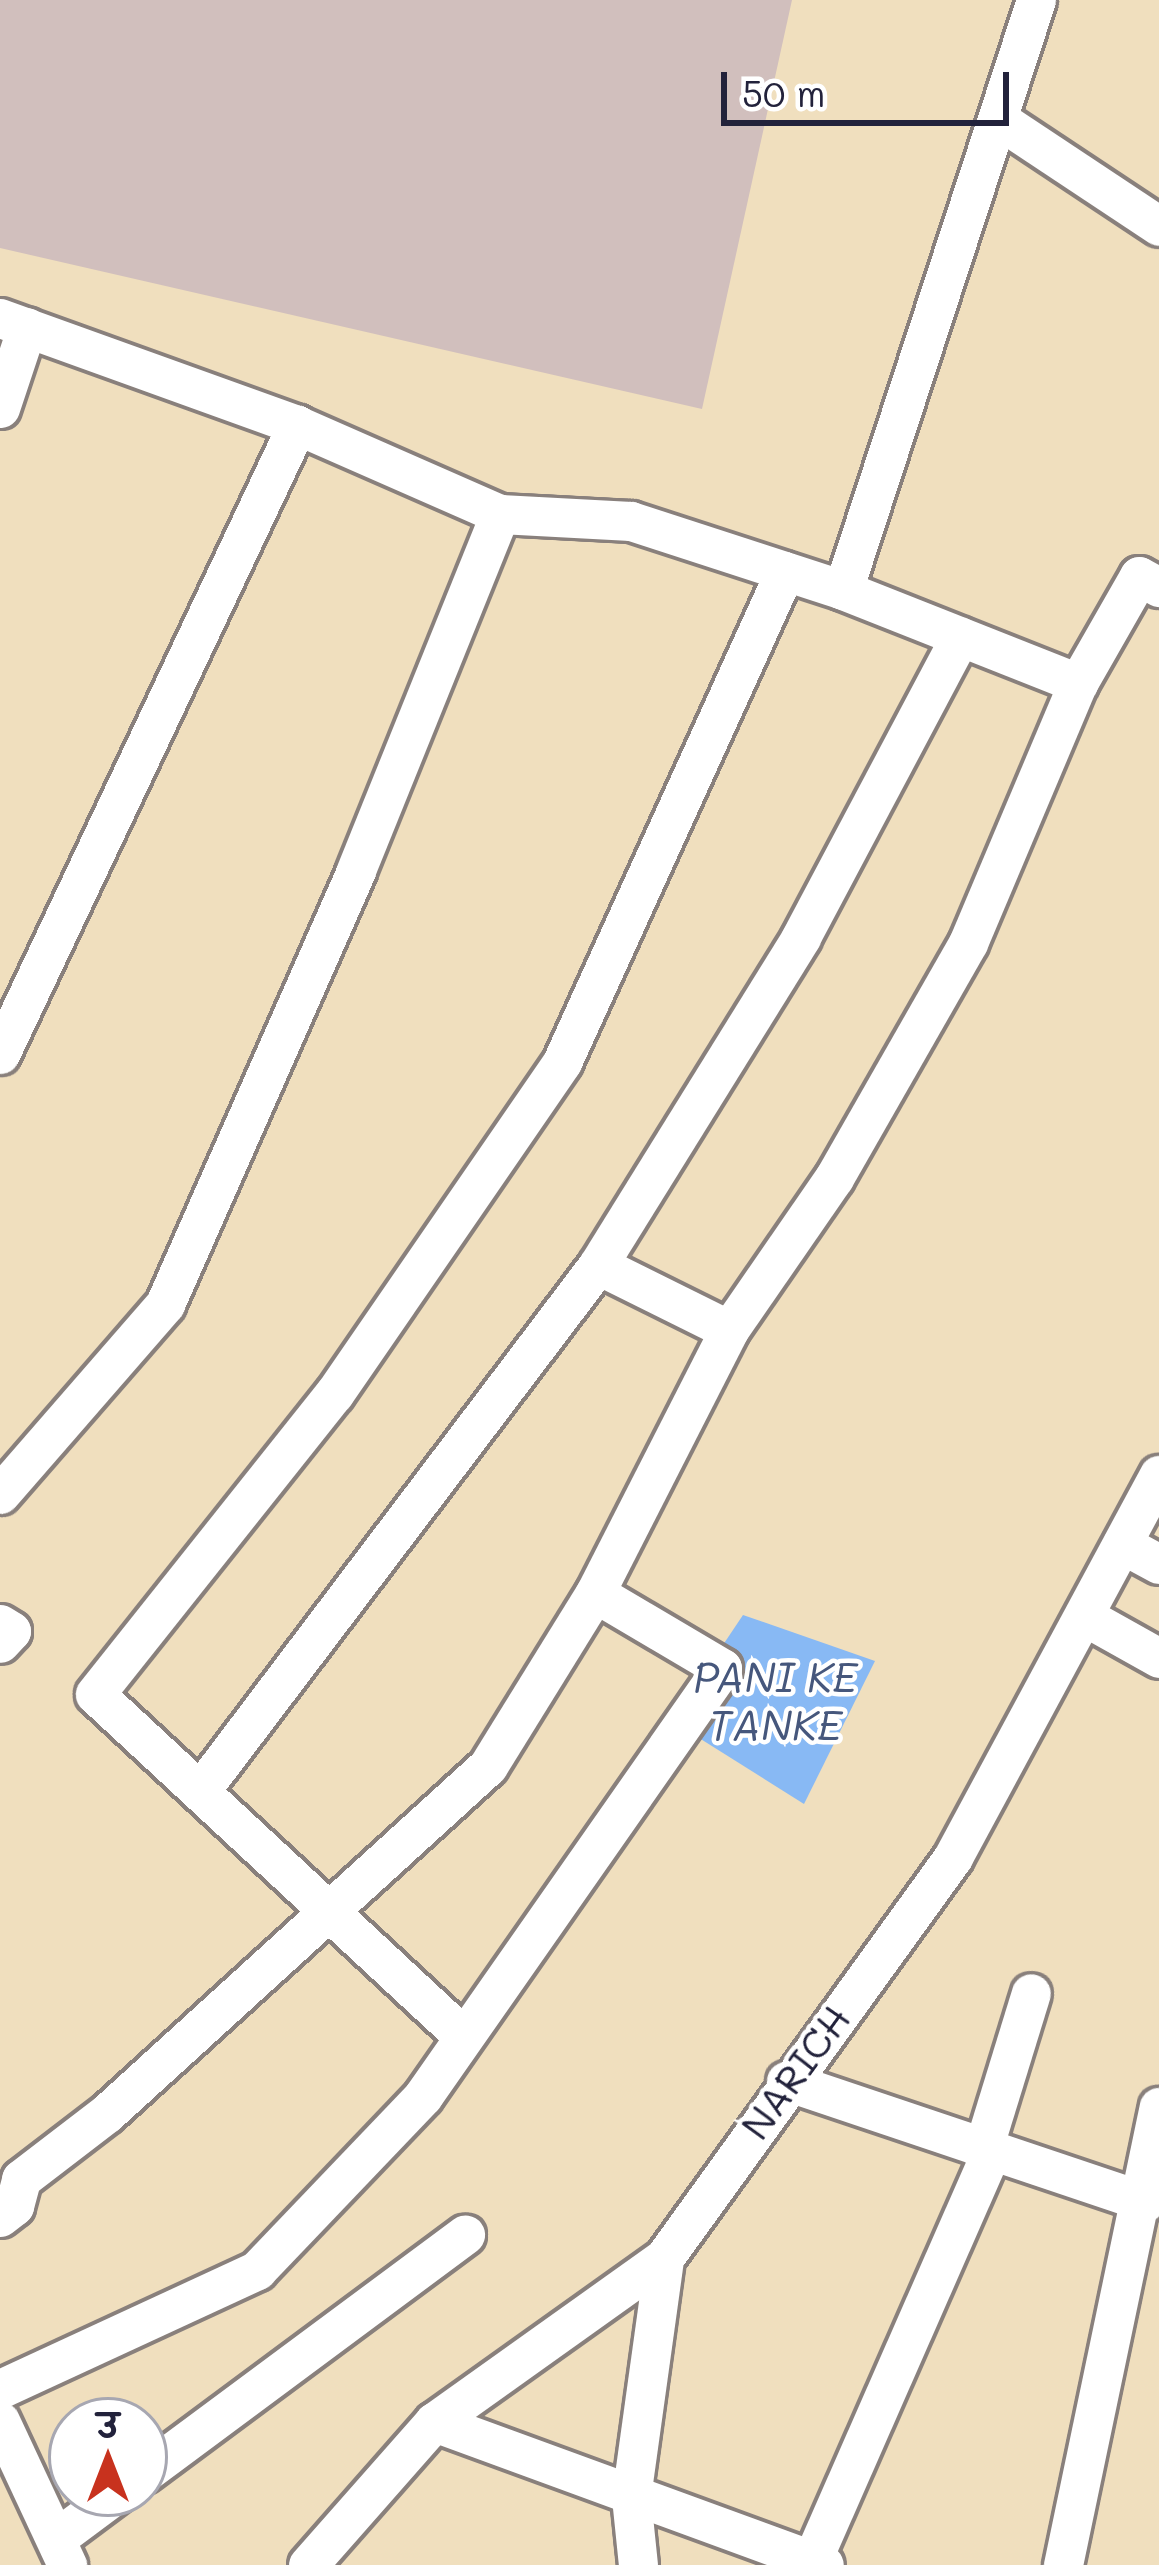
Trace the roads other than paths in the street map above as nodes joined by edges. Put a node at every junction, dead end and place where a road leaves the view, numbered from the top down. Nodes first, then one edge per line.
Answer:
1 (1036, 0) edge
2 (998, 119) junction
3 (1159, 226) edge
4 (14, 323) edge
5 (0, 408) edge
6 (297, 425) junction
7 (500, 514) junction
8 (785, 571) junction
9 (1159, 587) edge
10 (844, 590) junction
11 (960, 637) junction
12 (1078, 683) junction
13 (0, 1054) edge
14 (598, 1265) junction
15 (728, 1330) junction
16 (1159, 1475) edge
17 (0, 1495) edge
18 (1122, 1544) junction
19 (1159, 1564) edge
20 (596, 1593) junction
21 (1084, 1616) junction
22 (0, 1624) edge
23 (0, 1643) edge
24 (1159, 1658) edge
25 (203, 1787) junction
26 (331, 1910) junction
27 (1031, 1993) dead end
28 (463, 2036) junction
29 (786, 2081) junction
30 (1159, 2107) edge
31 (986, 2153) junction
32 (1145, 2202) junction
33 (0, 2216) edge
34 (465, 2235) dead end
35 (664, 2258) junction
36 (0, 2389) edge
37 (0, 2421) edge
38 (434, 2422) junction
39 (168, 2455) edge
40 (631, 2497) junction
41 (95, 2517) edge
42 (63, 2551) edge
43 (818, 2563) edge
44 (308, 2565) edge
45 (638, 2565) edge
46 (1063, 2565) edge

1 - 2 street
2 - 3 street
2 - 10 street
4 - 5 street
4 - 6 street
6 - 7 street
6 - 13 street
7 - 8 street
7 - 17 street
8 - 10 street
8 - 25 street
9 - 12 street
10 - 11 street
11 - 12 street
11 - 14 street
12 - 15 street
14 - 15 street
14 - 25 street
15 - 20 street
16 - 18 street, NARICH
18 - 19 street
18 - 21 street, NARICH
20 - 26 street
20 - 28 street
21 - 24 street
21 - 29 street, NARICH
22 - 23 street
25 - 26 street
26 - 28 street
26 - 33 street
27 - 31 street
28 - 36 street
29 - 31 street
29 - 35 street, NARICH
30 - 32 street
31 - 32 street
31 - 43 street
32 - 46 street
34 - 39 street
35 - 38 street, NARICH
35 - 40 street
37 - 42 street
38 - 40 street
38 - 44 street, NARICH
40 - 43 street
40 - 45 street
41 - 42 street

